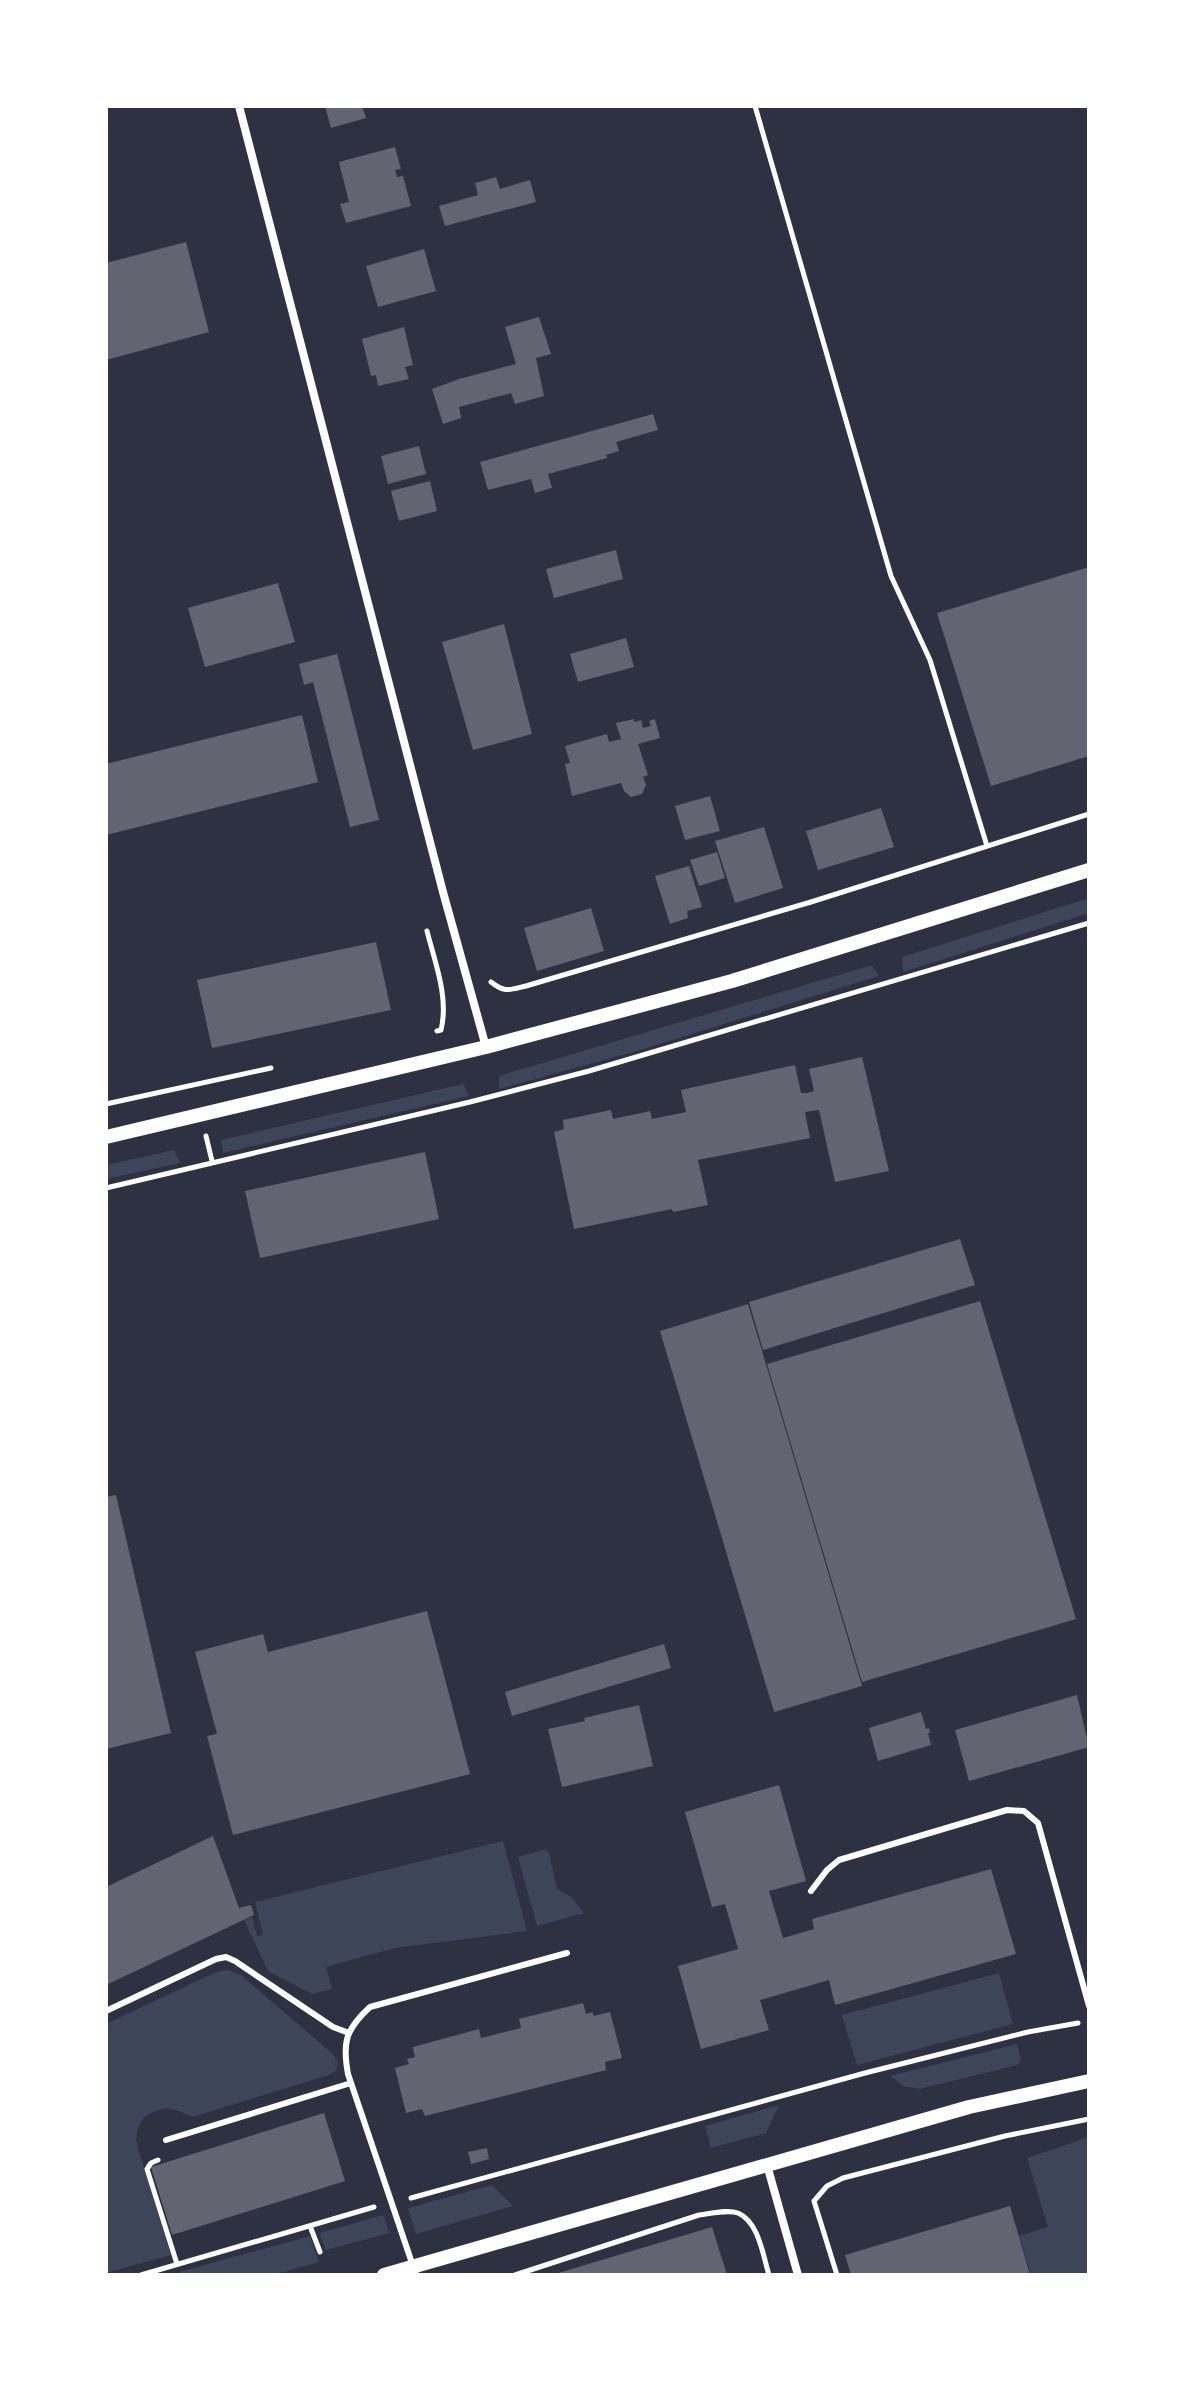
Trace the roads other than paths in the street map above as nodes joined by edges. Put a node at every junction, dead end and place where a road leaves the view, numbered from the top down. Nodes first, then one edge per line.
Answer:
1 (239, 106) edge
2 (1089, 870) edge
3 (486, 1047) junction
4 (106, 1137) edge
5 (811, 1891) dead end
6 (567, 1953) dead end
7 (1089, 2006) edge
8 (106, 2011) edge
9 (349, 2033) junction
10 (1089, 2081) edge
11 (351, 2083) junction
12 (166, 2140) dead end
13 (767, 2165) junction
14 (414, 2271) edge
15 (384, 2275) edge
16 (798, 2275) edge

1 - 3 street
2 - 3 street
3 - 4 street
5 - 7 lane
6 - 9 lane
8 - 9 lane
9 - 11 lane
10 - 13 street
11 - 12 lane
11 - 14 lane
13 - 14 street
13 - 16 street
14 - 15 street

